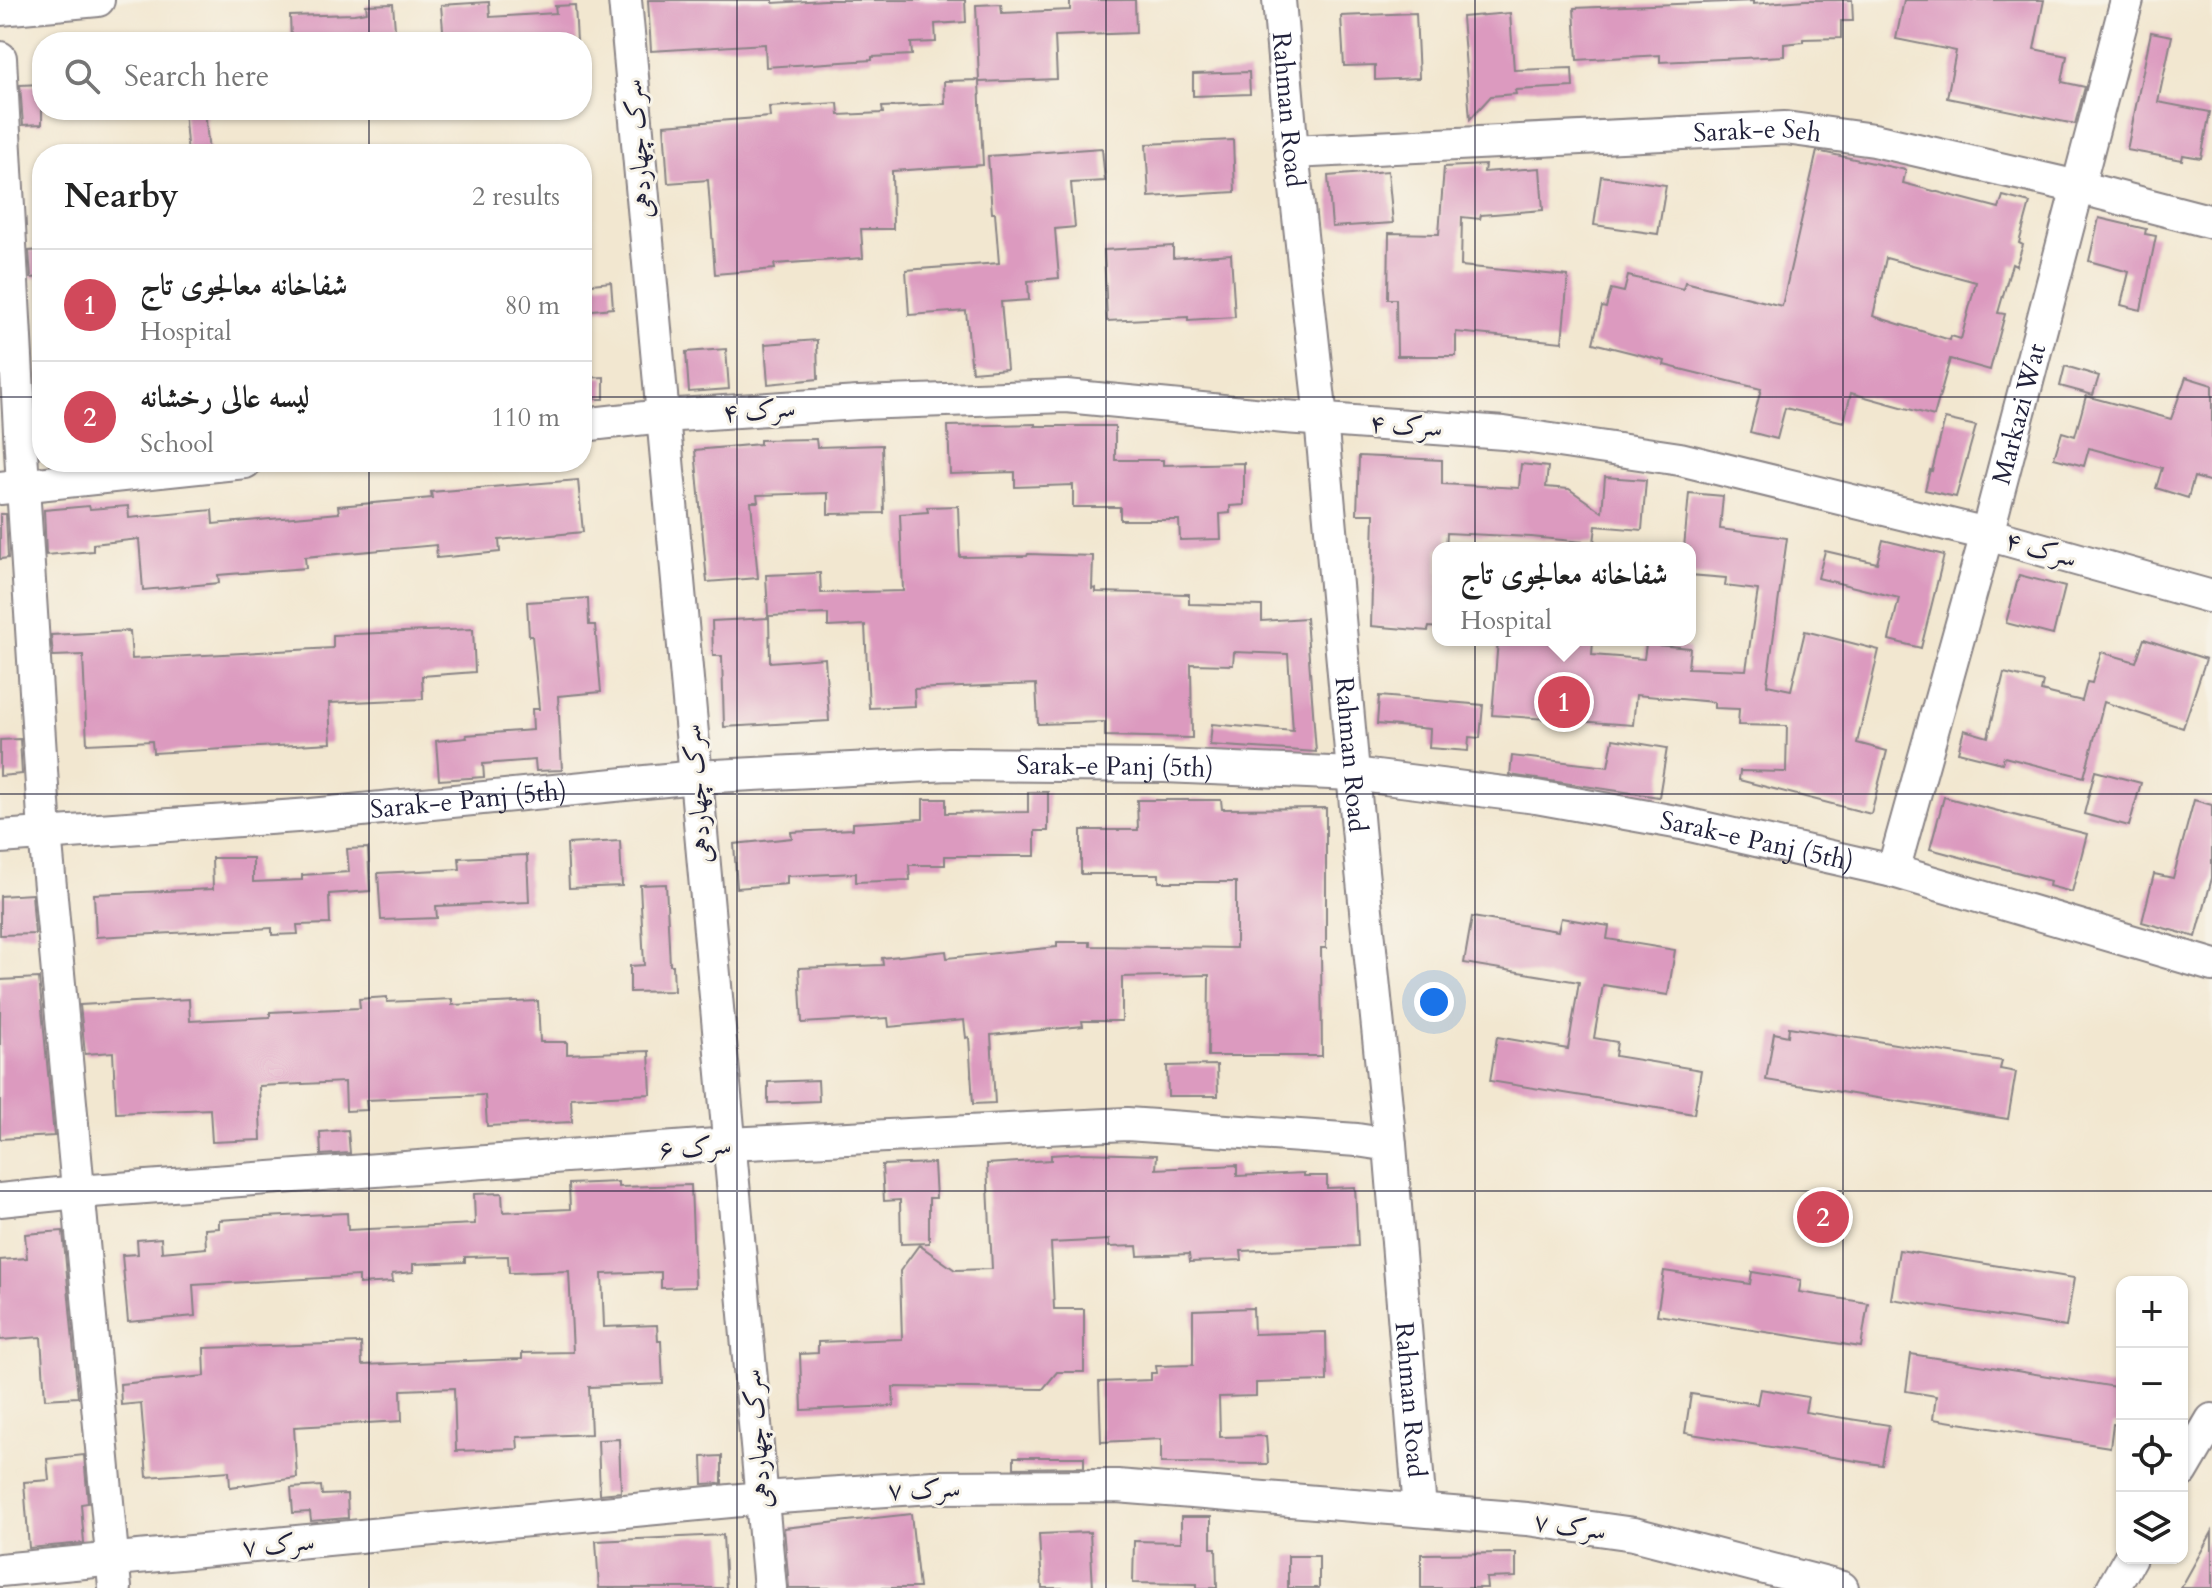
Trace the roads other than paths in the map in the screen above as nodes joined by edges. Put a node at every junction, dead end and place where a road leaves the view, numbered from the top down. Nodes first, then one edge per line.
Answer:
1 (98, 0) edge
2 (625, 0) edge
3 (1279, 0) edge
4 (2127, 0) edge
5 (0, 9) edge
6 (0, 58) edge
7 (1292, 152) junction
8 (2078, 187) junction
9 (2212, 222) edge
10 (663, 416) junction
11 (1321, 419) junction
12 (592, 424) edge
13 (151, 472) edge
14 (11, 487) edge
15 (1987, 534) junction
16 (2212, 597) edge
17 (1353, 774) junction
18 (696, 777) junction
19 (45, 833) junction
20 (0, 837) edge
21 (1893, 871) junction
22 (2212, 965) edge
23 (729, 1144) junction
24 (1390, 1145) junction
25 (78, 1192) junction
26 (0, 1200) edge
27 (2212, 1420) edge
28 (2188, 1461) edge
29 (762, 1498) junction
30 (1420, 1510) junction
31 (2127, 1564) edge
32 (0, 1570) edge
33 (113, 1574) edge
34 (770, 1588) edge
35 (1842, 1588) edge
36 (2113, 1588) edge

1 - 5 street
2 - 10 street, سرک چهاردهی
3 - 7 street, Rahman Road
4 - 8 street, Markazi Wat
6 - 14 street
7 - 8 street, Sarak-e Seh
7 - 11 street, Rahman Road
8 - 9 street, Sarak-e Seh
8 - 15 street, Markazi Wat
10 - 11 street, سرک ۴
10 - 12 street, سرک ۴
10 - 18 street, سرک چهاردهی
11 - 15 street, سرک ۴
11 - 17 street, Rahman Road
13 - 14 street
14 - 19 street
15 - 16 street, سرک ۴
15 - 21 street, Markazi Wat
17 - 18 street, Sarak-e Panj (5th)
17 - 21 street, Sarak-e Panj (5th)
17 - 24 street, Rahman Road
18 - 19 street, Sarak-e Panj (5th)
18 - 23 street, سرک چهاردهی
19 - 20 street, Sarak-e Panj (5th)
19 - 25 street
21 - 22 street, Sarak-e Panj (5th)
23 - 24 street, سرک ۶
23 - 25 street, سرک ۶
23 - 29 street, سرک چهاردهی
24 - 30 street, Rahman Road
25 - 26 street, سرک ۶
25 - 33 street
27 - 28 street
29 - 30 street, سرک ۷
29 - 33 street, سرک ۷
29 - 34 street, سرک چهاردهی
30 - 35 street, سرک ۷
31 - 36 street
32 - 33 street, سرک ۷

